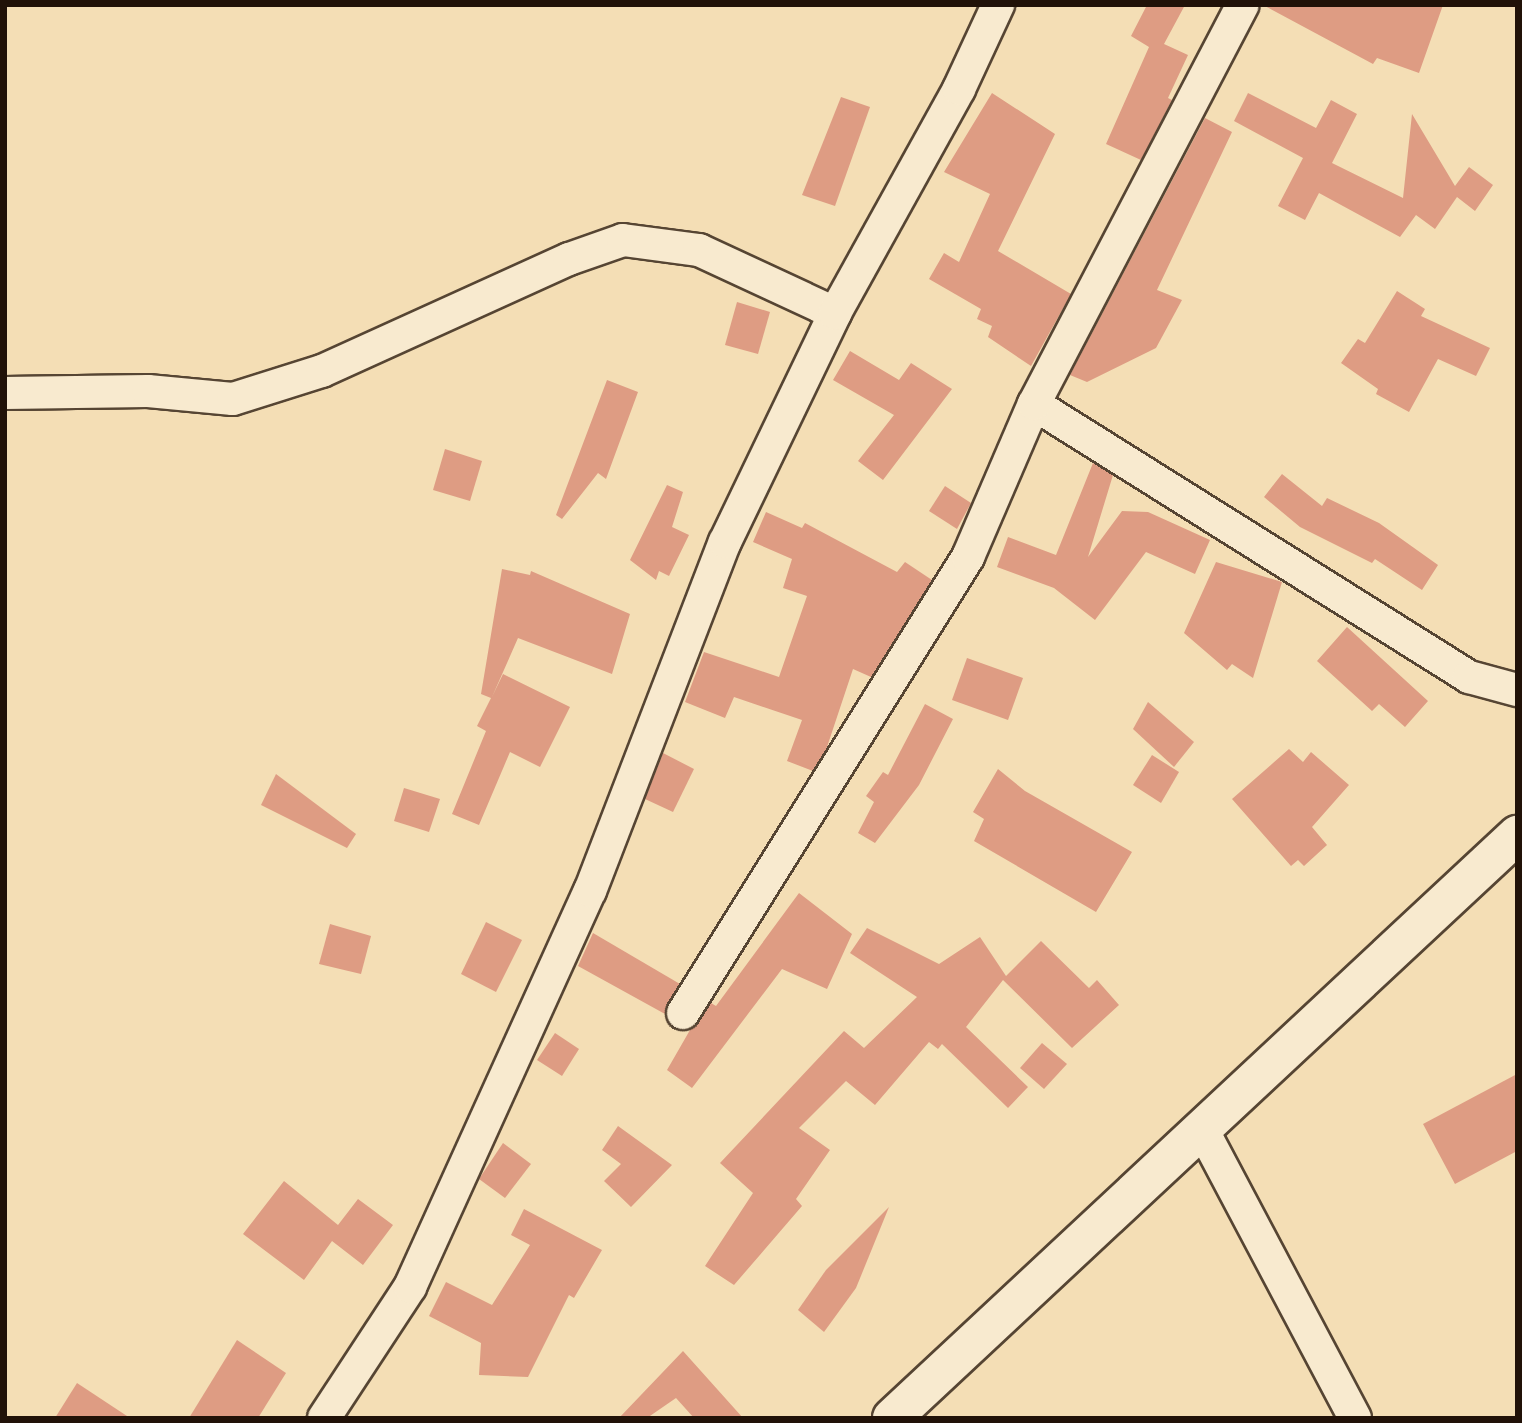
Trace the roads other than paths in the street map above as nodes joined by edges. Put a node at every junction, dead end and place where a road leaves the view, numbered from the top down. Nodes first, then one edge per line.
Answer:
1 (998, 5) edge
2 (1243, 5) edge
3 (835, 313) junction
4 (5, 393) edge
5 (1034, 404) junction
6 (1517, 690) edge
7 (1517, 835) edge
8 (683, 1013) dead end
9 (1202, 1129) junction
10 (324, 1418) edge
11 (892, 1418) edge
12 (1355, 1418) edge

1 - 3 street
2 - 5 street
3 - 4 street
3 - 10 street
5 - 6 street
5 - 8 street
7 - 9 main road
9 - 11 main road
9 - 12 street

